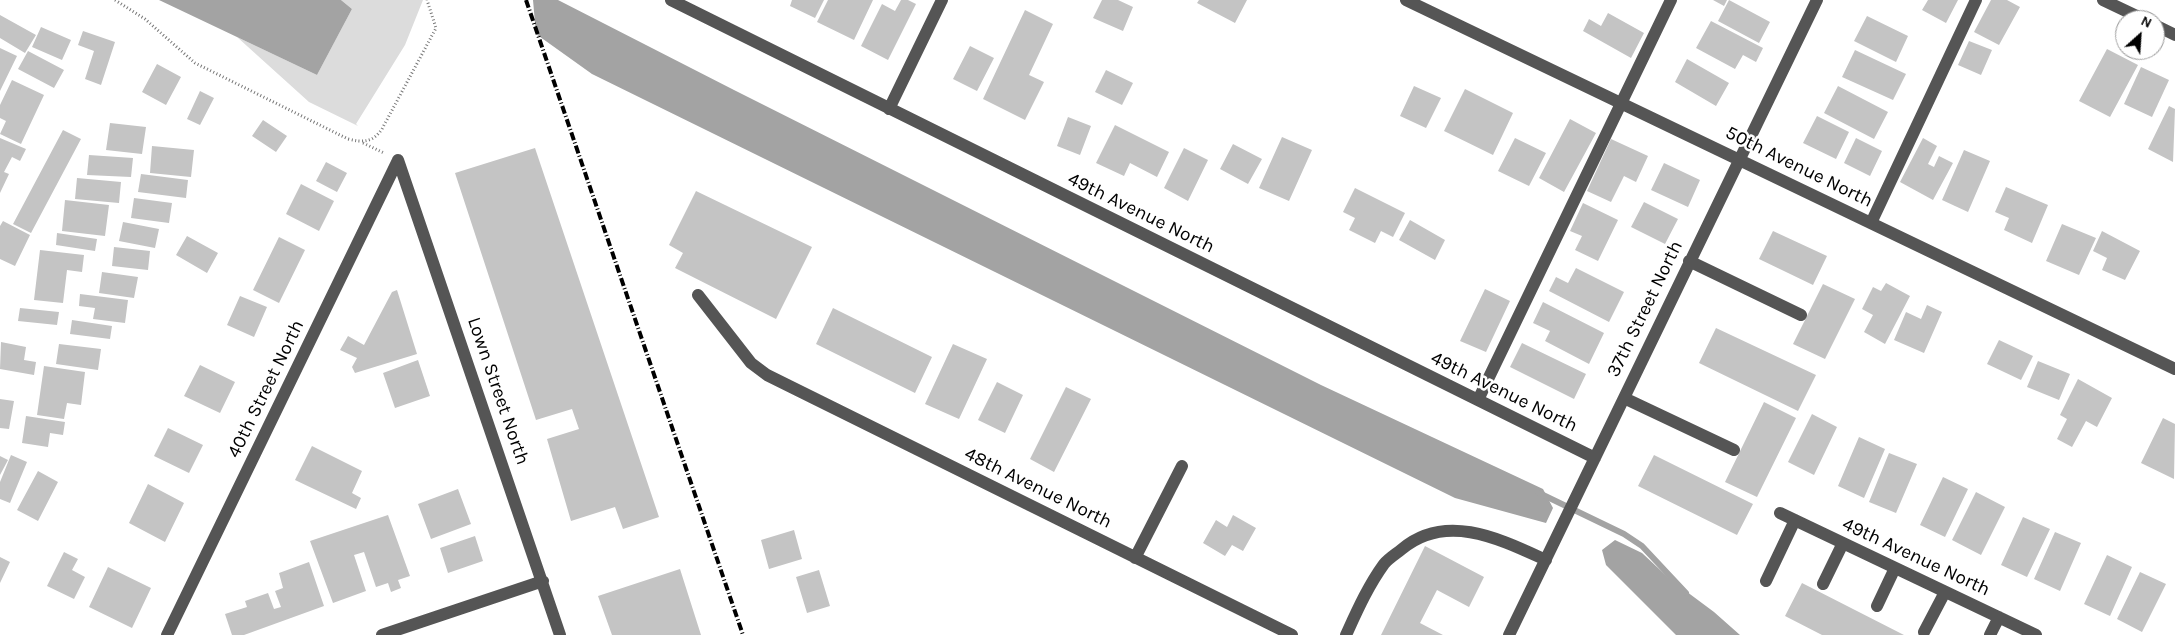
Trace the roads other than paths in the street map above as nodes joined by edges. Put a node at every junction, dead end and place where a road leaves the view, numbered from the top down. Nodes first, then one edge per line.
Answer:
1 (671, 0) edge
2 (942, 0) edge
3 (1406, 0) edge
4 (1671, 0) edge
5 (1816, 0) edge
6 (1976, 0) edge
7 (2103, 0) edge
8 (2124, 10) edge
9 (1621, 103) junction
10 (889, 109) junction
11 (1738, 159) junction
12 (398, 160) joint
13 (1871, 223) junction
14 (1689, 261) junction
15 (698, 295) dead end
16 (1801, 315) dead end
17 (2175, 368) edge
18 (1624, 398) junction
19 (1478, 400) junction
20 (1734, 450) dead end
21 (1595, 458) junction
22 (1182, 466) dead end
23 (1780, 513) dead end
24 (1795, 520) junction
25 (1843, 543) junction
26 (1135, 558) junction
27 (1546, 560) junction
28 (1895, 568) junction
29 (543, 581) junction
30 (1766, 582) dead end
31 (1823, 584) dead end
32 (1945, 592) junction
33 (1876, 606) dead end
34 (1999, 617) junction
35 (1924, 632) dead end
36 (167, 635) edge
37 (382, 635) edge
38 (560, 635) edge
39 (1292, 635) edge
40 (1346, 635) edge
41 (1509, 635) edge
42 (1990, 635) edge
43 (2036, 635) edge

1 - 10 street, 49th Avenue North
2 - 10 street
3 - 9 street, 50th Avenue North
4 - 9 street
5 - 11 street, 37th Street North
6 - 13 street
7 - 8 street
9 - 11 street, 50th Avenue North
9 - 19 street
10 - 19 street, 49th Avenue North
11 - 13 street, 50th Avenue North
11 - 14 street, 37th Street North
12 - 29 street, Lown Street North
12 - 36 street, 40th Street North
13 - 17 street, 50th Avenue North
14 - 16 street
14 - 18 street, 37th Street North
15 - 26 street, 48th Avenue North
18 - 20 street
18 - 21 street, 37th Street North
19 - 21 street, 49th Avenue North
21 - 27 street, 37th Street North
22 - 26 street
23 - 24 street, 49th Avenue North
24 - 25 street, 49th Avenue North
24 - 30 street
25 - 28 street, 49th Avenue North
25 - 31 street
26 - 39 street, 48th Avenue North
27 - 40 street
27 - 41 street, 37th Street North
28 - 32 street, 49th Avenue North
28 - 33 street
29 - 37 street
29 - 38 street, Lown Street North
32 - 34 street, 49th Avenue North
32 - 35 street
34 - 42 street
34 - 43 street, 49th Avenue North

